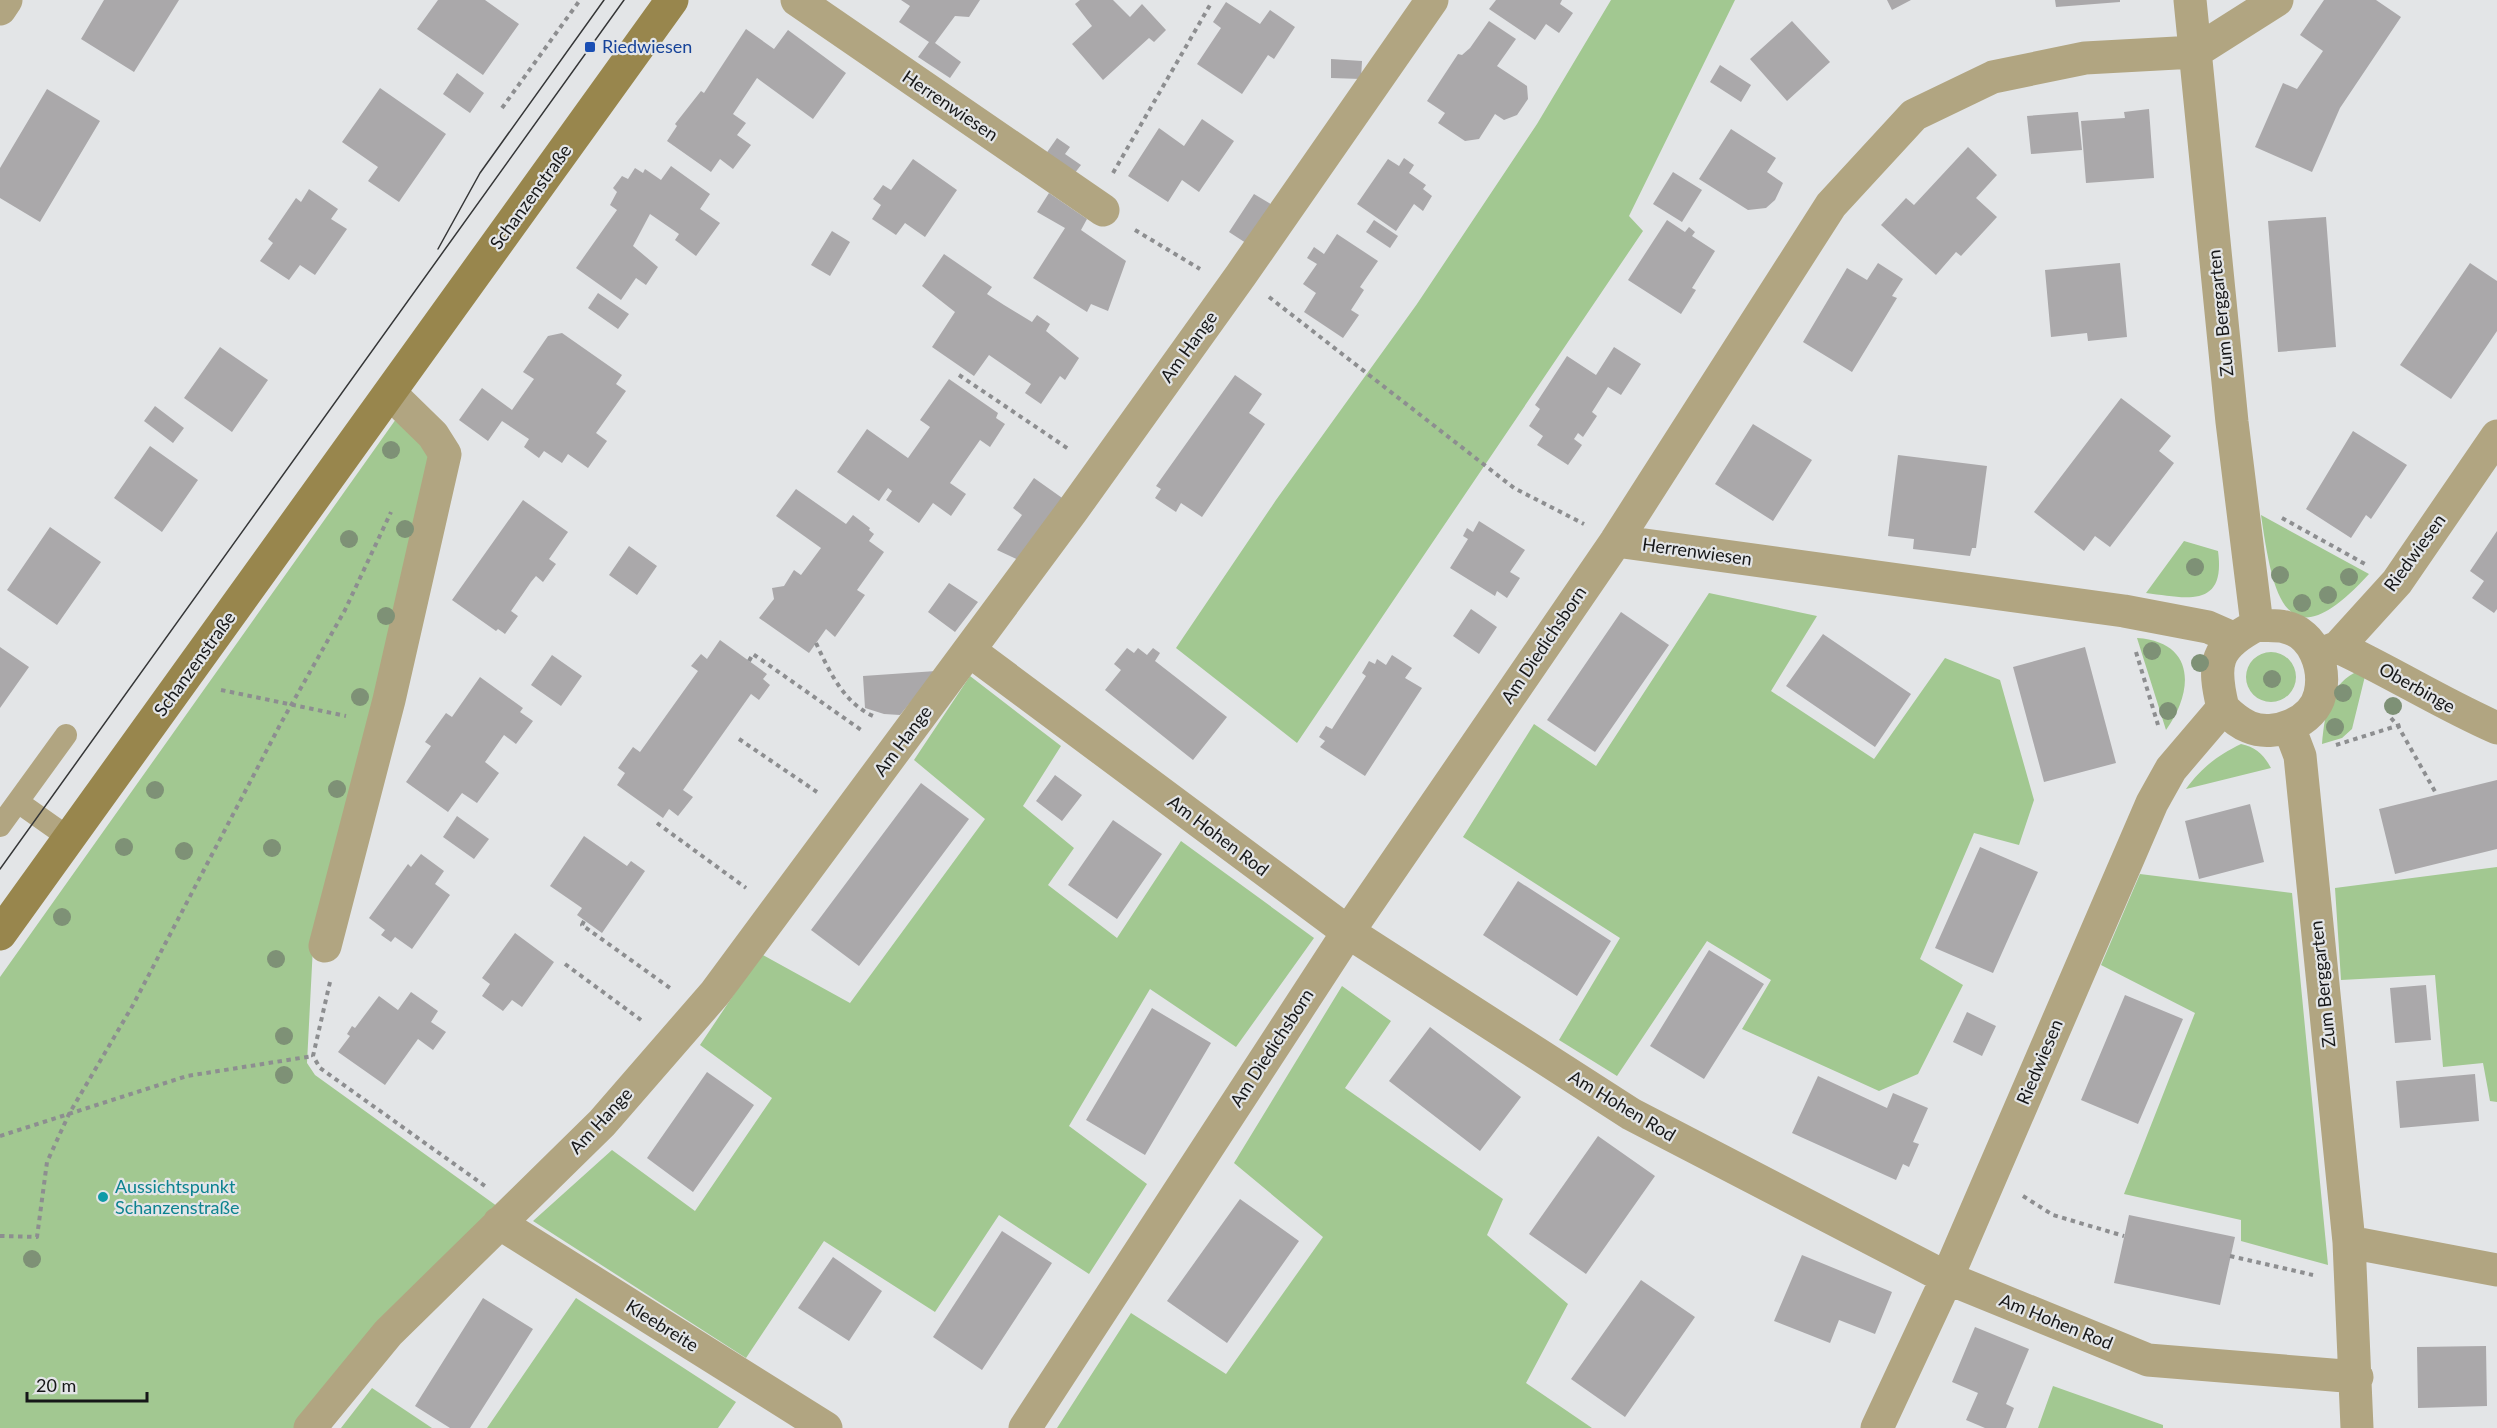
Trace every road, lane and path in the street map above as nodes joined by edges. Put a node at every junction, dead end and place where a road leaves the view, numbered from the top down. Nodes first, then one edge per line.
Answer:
1 (6, 0) edge
2 (580, 0) edge
3 (672, 0) edge
4 (797, 0) edge
5 (1432, 0) edge
6 (2190, 0) edge
7 (2277, 0) edge
8 (1210, 5) dead end
9 (0, 9) edge
10 (2195, 52) junction
11 (502, 108) dead end
12 (1098, 207) joint
13 (1132, 228) dead end
14 (1175, 255) dead end
15 (1241, 275) junction
16 (959, 375) dead end
17 (390, 393) junction
18 (2497, 436) edge
19 (1067, 448) dead end
20 (2241, 494) junction
21 (392, 509) dead end
22 (1616, 540) junction
23 (2397, 582) junction
24 (2124, 611) junction
25 (2245, 632) junction
26 (816, 643) dead end
27 (970, 651) junction
28 (2328, 651) junction
29 (749, 661) dead end
30 (211, 688) dead end
31 (292, 703) junction
32 (855, 706) dead end
33 (2223, 708) junction
34 (2452, 708) junction
35 (382, 725) junction
36 (2398, 726) junction
37 (2497, 728) edge
38 (66, 735) dead end
39 (739, 739) dead end
40 (2294, 742) junction
41 (894, 753) junction
42 (2171, 769) junction
43 (2437, 795) dead end
44 (18, 802) junction
45 (849, 814) junction
46 (657, 823) dead end
47 (0, 826) edge
48 (69, 838) junction
49 (777, 910) junction
50 (584, 921) dead end
51 (1348, 932) junction
52 (0, 934) edge
53 (325, 946) joint
54 (565, 964) dead end
55 (700, 1010) junction
56 (671, 1043) junction
57 (313, 1056) junction
58 (69, 1113) junction
59 (0, 1136) edge
60 (1991, 1177) junction
61 (507, 1215) junction
62 (0, 1236) edge
63 (2124, 1236) dead end
64 (2349, 1242) junction
65 (2230, 1256) dead end
66 (2497, 1270) edge
67 (1947, 1278) junction
68 (2352, 1284) junction
69 (2357, 1377) junction
70 (310, 1428) edge
71 (826, 1428) edge
72 (1025, 1428) edge
73 (1877, 1428) edge
74 (2357, 1428) edge

1 - 9 street
2 - 11 path
3 - 17 street, Schanzenstraße
4 - 12 street, Herrenwiesen
5 - 15 street, Am Hange
6 - 10 street, Zum Berggarten
7 - 10 street
8 - 12 path
10 - 20 street, Zum Berggarten
10 - 22 street, Am Diedichsborn
13 - 14 path
15 - 22 path, Herrenwiesen
15 - 27 street, Am Hange
16 - 19 path
17 - 35 street
17 - 48 street, Schanzenstraße
18 - 23 street, Riedwiesen
20 - 23 path
20 - 25 street, Zum Berggarten
21 - 31 path
22 - 24 street, Herrenwiesen
22 - 51 street, Am Diedichsborn
23 - 28 street, Riedwiesen
24 - 25 street, Herrenwiesen
24 - 42 path
25 - 28 street
25 - 33 street
26 - 32 path
27 - 41 street, Am Hange
27 - 51 street, Am Hohen Rod
28 - 34 street, Oberbinge
28 - 40 street
29 - 41 path
30 - 31 path
31 - 35 path
31 - 58 path
33 - 40 street
33 - 42 street, Riedwiesen
34 - 36 path
34 - 37 street, Oberbinge
35 - 53 street
36 - 40 path
36 - 43 path
38 - 44 lane
39 - 45 path
40 - 64 street, Zum Berggarten
41 - 45 street, Am Hange
42 - 60 street, Riedwiesen
44 - 47 lane
44 - 48 lane
45 - 49 street, Am Hange
46 - 49 path
48 - 52 street, Schanzenstraße
49 - 55 street, Am Hange
50 - 55 path
51 - 67 street, Am Hohen Rod
51 - 72 street, Am Diedichsborn
53 - 57 path
54 - 56 path
55 - 56 street, Am Hange
56 - 61 street, Am Hange
57 - 58 path
57 - 61 path
58 - 59 path
58 - 62 path
60 - 63 path
60 - 67 street, Riedwiesen
61 - 70 street, Am Hange
61 - 71 street, Kleebreite
64 - 66 street
64 - 68 street, Zum Berggarten
65 - 68 path
67 - 69 street, Am Hohen Rod
67 - 73 street, Riedwiesen
68 - 69 street, Zum Berggarten
69 - 74 street, Zum Berggarten

